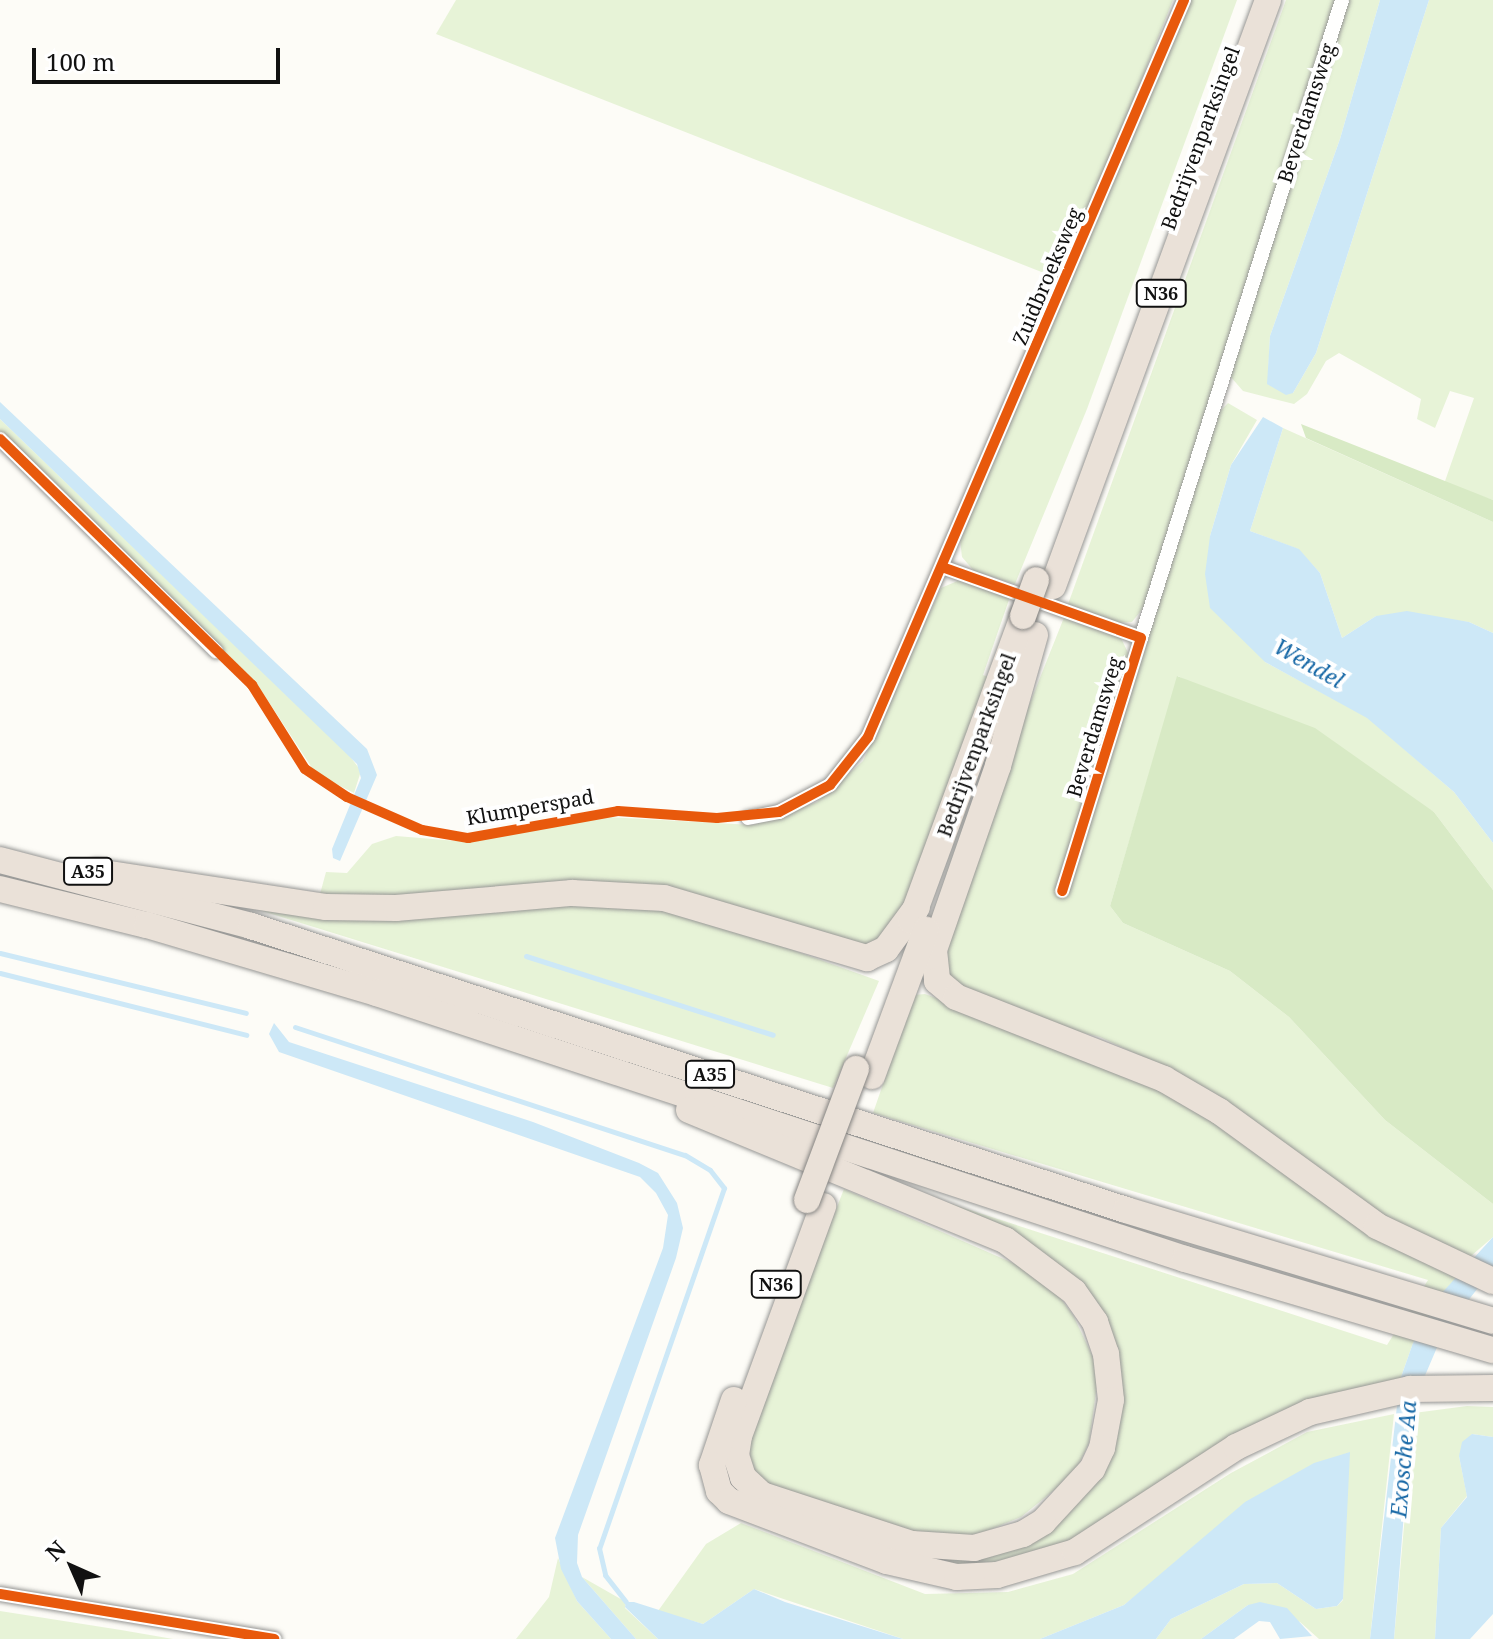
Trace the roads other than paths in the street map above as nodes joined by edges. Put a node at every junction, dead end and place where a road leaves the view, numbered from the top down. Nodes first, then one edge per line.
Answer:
1 (1184, 0) edge
2 (1250, 0) edge
3 (1268, 0) edge
4 (1342, 0) edge
5 (0, 439) edge
6 (942, 567) junction
7 (1045, 583) junction
8 (1033, 625) junction
9 (1141, 638) junction
10 (216, 651) dead end
11 (748, 818) dead end
12 (0, 860) edge
13 (0, 889) edge
14 (1062, 891) dead end
15 (917, 907) junction
16 (596, 1065) junction
17 (864, 1072) junction
18 (815, 1203) junction
19 (1493, 1281) edge
20 (1485, 1319) edge
21 (1493, 1350) edge
22 (1493, 1388) edge
23 (743, 1477) joint
24 (0, 1594) edge
25 (274, 1639) edge

1 - 6 street, Zuidbroeksweg
2 - 7 highway, Bedrijvenparksingel / N36
3 - 7 highway, Bedrijvenparksingel / N36
4 - 9 street, Beverdamsweg
5 - 10 street
6 - 9 street, Beverdamsweg
6 - 11 street
7 - 8 highway, Bedrijvenparksingel / N36
8 - 15 highway, Bedrijvenparksingel / N36
8 - 17 highway, Bedrijvenparksingel / N36
8 - 19 highway
9 - 14 street, Beverdamsweg
12 - 15 highway, A35
12 - 20 highway, A35
13 - 16 highway, A35
15 - 17 highway, Bedrijvenparksingel / N36
16 - 21 highway, A35
16 - 23 highway, A35
17 - 18 highway, Bedrijvenparksingel / N36, bridge
18 - 22 highway, Bedrijvenparksingel / N36
18 - 23 highway, Bedrijvenparksingel / N36
24 - 25 street

